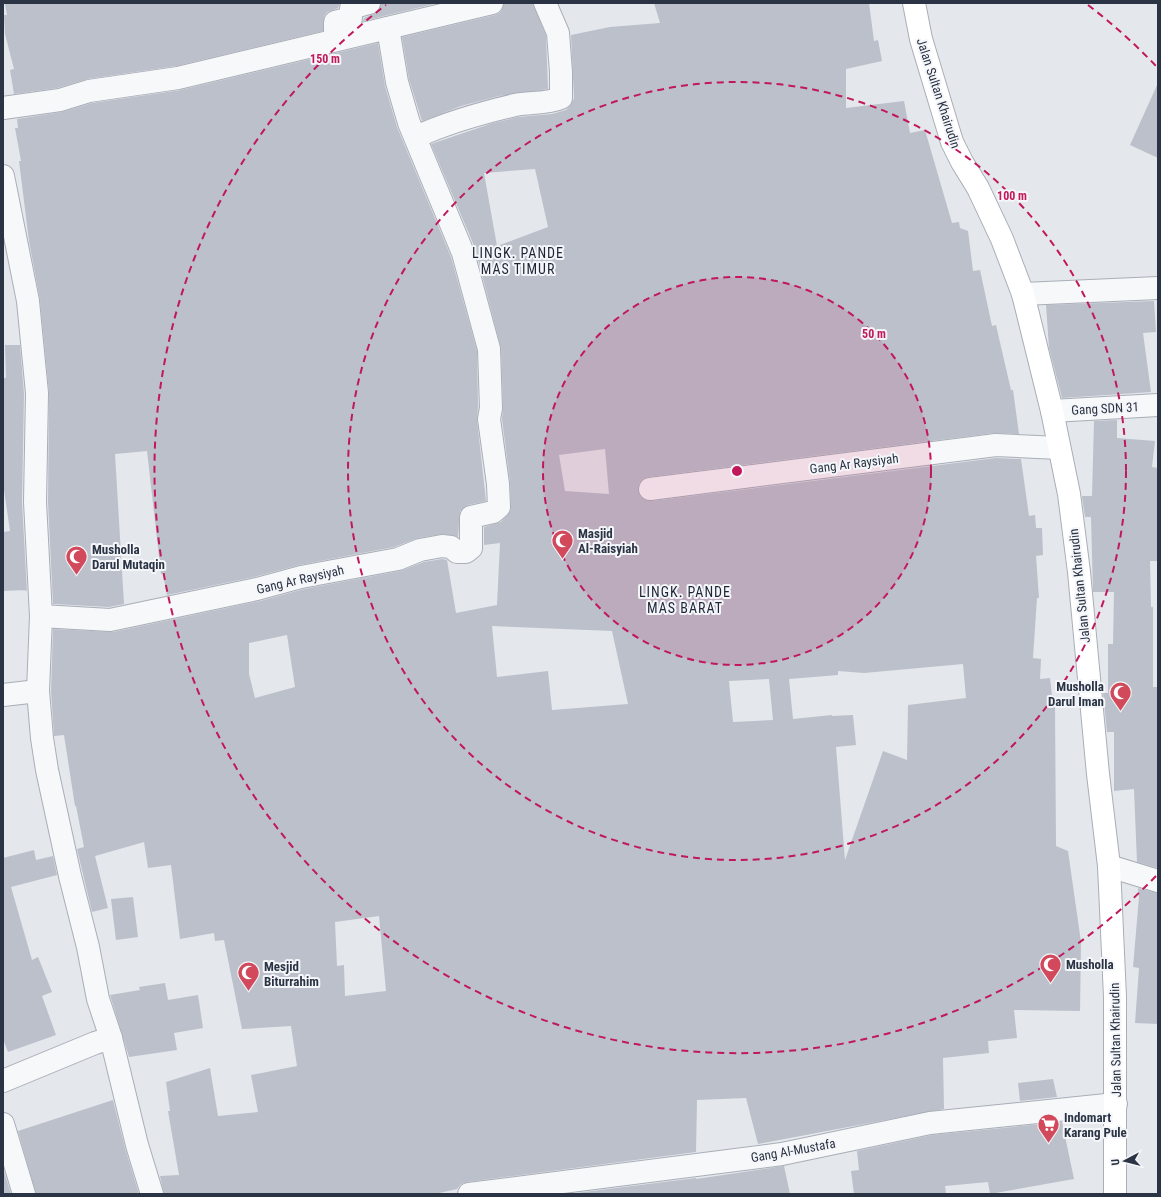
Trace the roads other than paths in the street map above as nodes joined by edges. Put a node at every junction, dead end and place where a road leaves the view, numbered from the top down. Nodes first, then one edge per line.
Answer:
1 (368, 3) edge
2 (492, 3) edge
3 (545, 3) edge
4 (914, 3) edge
5 (388, 28) junction
6 (343, 38) junction
7 (3, 108) edge
8 (416, 137) junction
9 (3, 176) edge
10 (8, 224) edge
11 (1158, 288) edge
12 (1024, 294) junction
13 (1158, 405) edge
14 (1052, 411) junction
15 (1059, 448) junction
16 (650, 489) dead end
17 (41, 616) junction
18 (38, 691) junction
19 (3, 695) edge
20 (1109, 866) junction
21 (1158, 881) edge
22 (111, 1038) junction
23 (3, 1081) edge
24 (1116, 1104) junction
25 (3, 1124) edge
26 (24, 1194) edge
27 (152, 1194) edge
28 (469, 1194) edge
29 (1116, 1194) edge

1 - 6 street
2 - 5 street
3 - 8 street
4 - 12 main road, Jalan Sultan Khairudin
5 - 6 street
5 - 8 street
6 - 7 street
8 - 17 street, Gang Ar Raysiyah
9 - 10 street
10 - 17 street
11 - 12 street
12 - 14 main road, Jalan Sultan Khairudin
13 - 14 street, Gang SDN 31
14 - 15 main road, Jalan Sultan Khairudin
15 - 16 street, Gang Ar Raysiyah
15 - 20 main road, Jalan Sultan Khairudin
17 - 18 street
18 - 19 street
18 - 22 street
20 - 21 street
20 - 24 main road, Jalan Sultan Khairudin
22 - 23 street
22 - 27 street
24 - 28 street, Gang Al-Mustafa
24 - 29 main road, Jalan Sultan Khairudin
25 - 26 street

